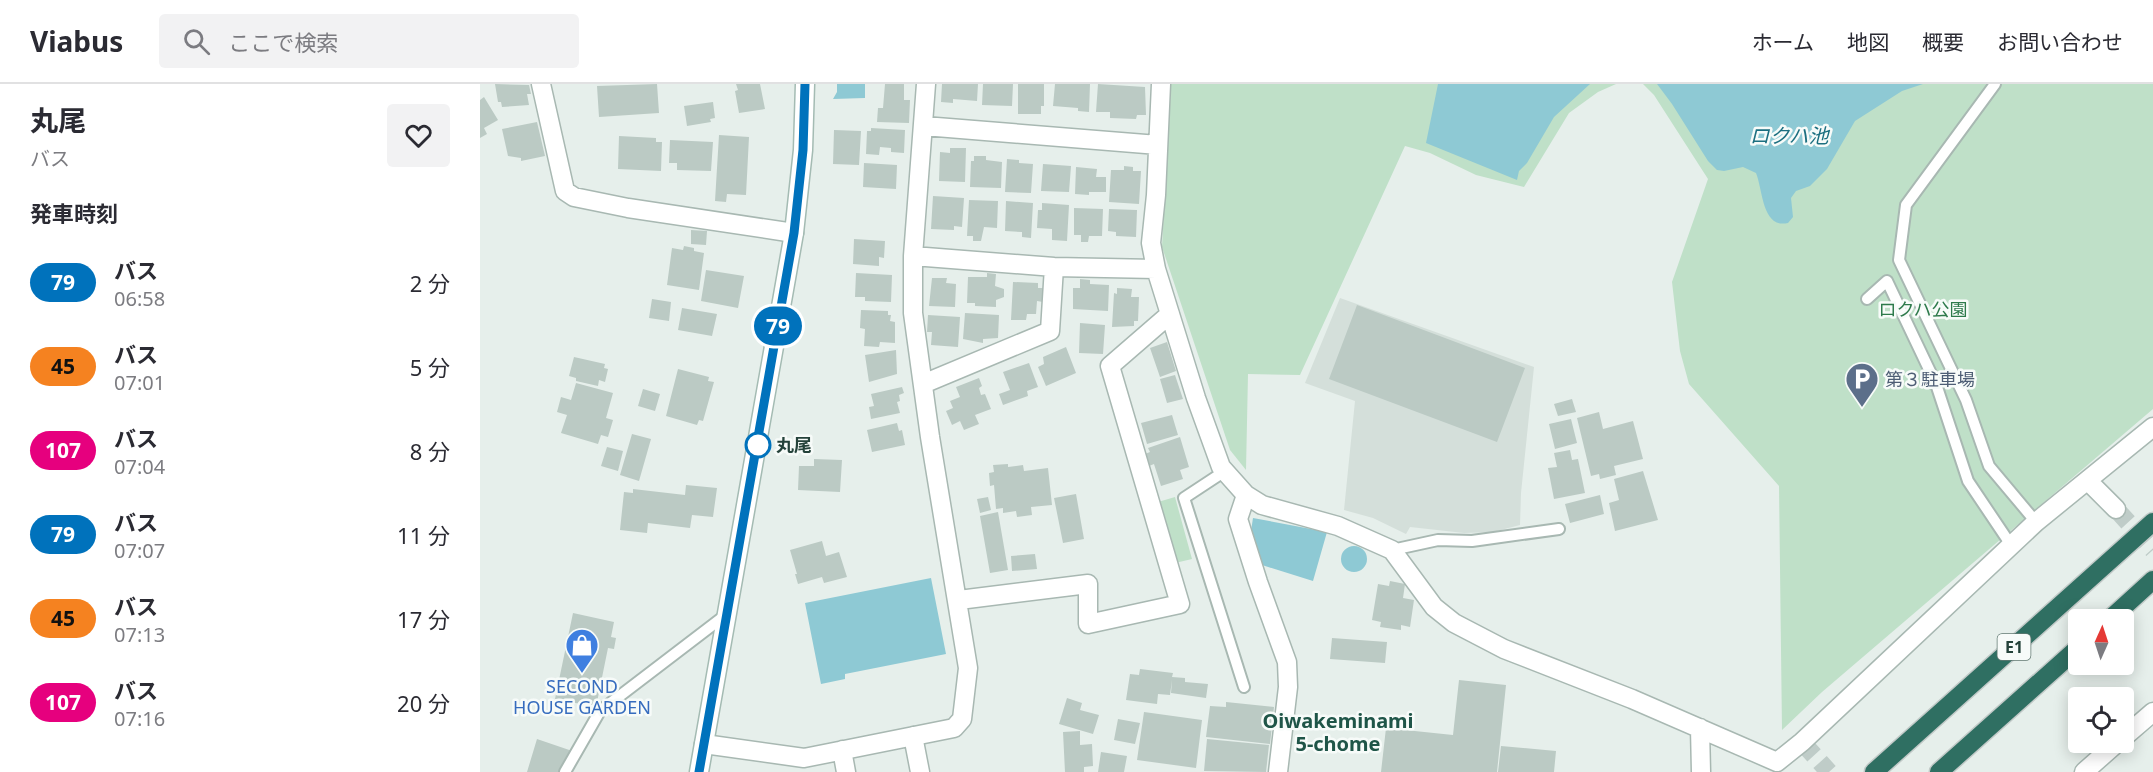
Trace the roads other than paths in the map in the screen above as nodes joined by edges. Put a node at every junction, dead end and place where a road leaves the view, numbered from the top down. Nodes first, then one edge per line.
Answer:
1 (541, 84) edge
2 (805, 84) edge
3 (926, 84) edge
4 (1161, 84) edge
5 (1995, 84) edge
6 (924, 126) junction
7 (1158, 145) junction
8 (794, 233) junction
9 (914, 256) junction
10 (1054, 267) junction
11 (1156, 269) junction
12 (1867, 299) dead end
13 (1170, 314) junction
14 (923, 384) junction
15 (2153, 427) edge
16 (1225, 471) junction
17 (2088, 481) junction
18 (1246, 495) junction
19 (2116, 509) tunnel mouth
20 (2036, 522) junction
21 (2153, 522) edge
22 (1559, 529) dead end
23 (2011, 545) junction
24 (1392, 550) junction
25 (2153, 580) edge
26 (959, 600) junction
27 (2121, 609) edge
28 (728, 613) junction
29 (2068, 657) edge
30 (1244, 687) dead end
31 (2153, 712) edge
32 (1700, 728) junction
33 (2134, 729) edge
34 (913, 736) junction
35 (704, 744) junction
36 (842, 750) junction
37 (2106, 753) edge
38 (1770, 767) edge
39 (565, 772) edge
40 (699, 772) edge
41 (846, 772) edge
42 (920, 772) edge
43 (1278, 772) edge
44 (1701, 772) edge
45 (1874, 772) edge
46 (1939, 772) edge
47 (2084, 772) edge

1 - 8 street
2 - 8 street
3 - 6 street
4 - 7 street
5 - 20 lane
6 - 7 street
6 - 9 street
7 - 11 street
8 - 28 street
9 - 10 street
9 - 14 street
10 - 11 street
10 - 14 street
11 - 13 street
12 - 23 lane
13 - 16 street
13 - 26 street
14 - 26 street
15 - 17 street
16 - 18 street
16 - 30 lane
17 - 19 street
17 - 20 street
18 - 24 street
18 - 43 street
20 - 23 street
21 - 45 highway, E1
22 - 24 lane
23 - 38 street
24 - 32 street
25 - 27 highway
26 - 34 street
28 - 35 street
28 - 39 lane
29 - 46 highway, E1
31 - 33 street
32 - 38 street
32 - 44 street
34 - 36 street
34 - 42 street
35 - 36 street
35 - 40 street
36 - 41 street
37 - 47 street

